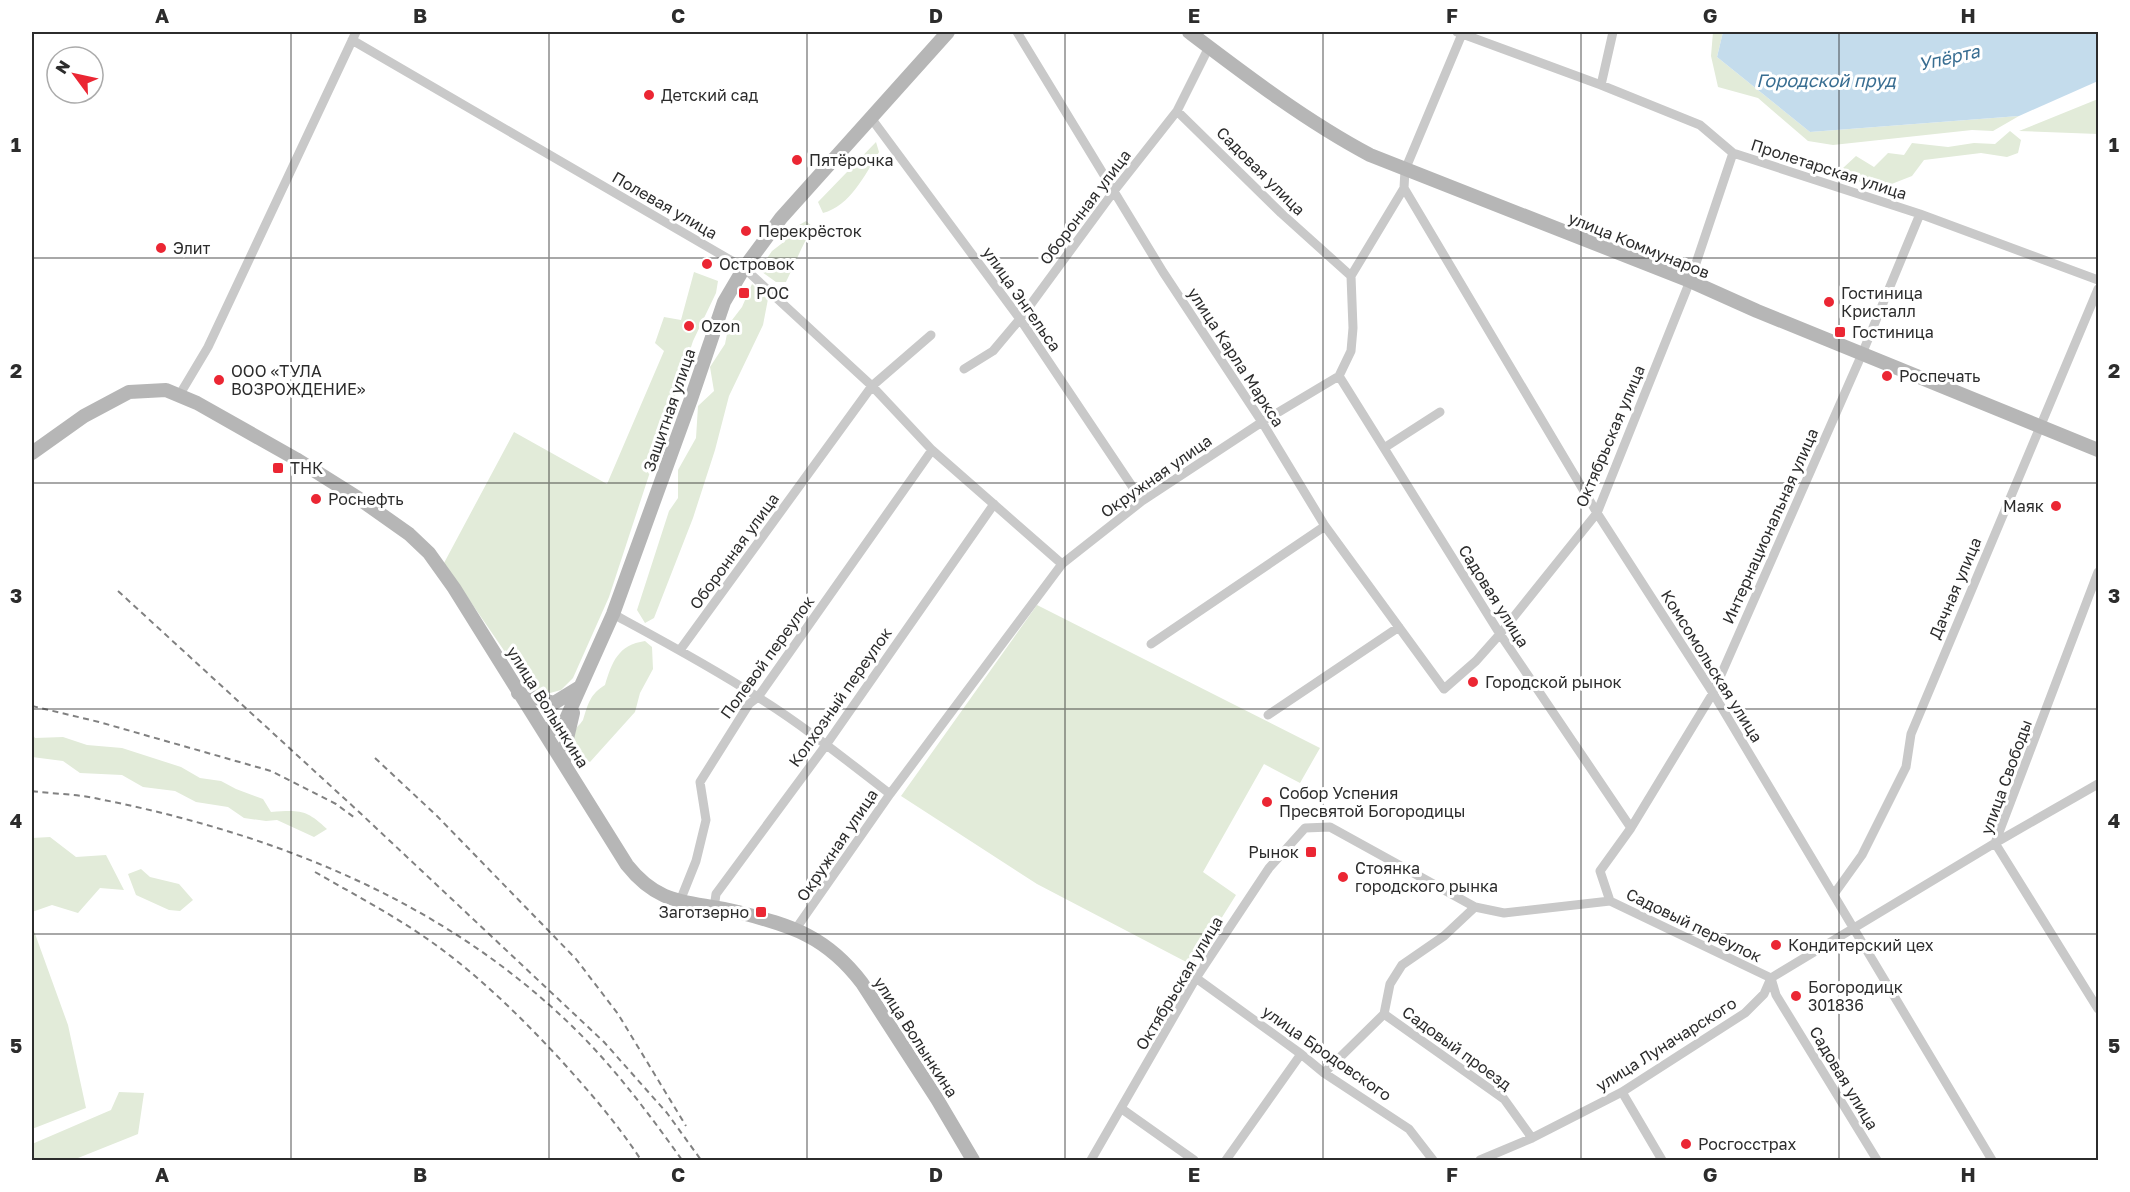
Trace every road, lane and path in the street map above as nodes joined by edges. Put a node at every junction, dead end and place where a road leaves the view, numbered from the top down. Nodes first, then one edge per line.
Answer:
1 (948, 32) edge
2 (1017, 32) edge
3 (1189, 32) edge
4 (1613, 32) edge
5 (1460, 33) edge
6 (354, 36) edge
7 (1209, 47) junction
8 (1600, 85) junction
9 (1177, 111) junction
10 (872, 118) junction
11 (1733, 153) junction
12 (1405, 170) junction
13 (1404, 188) junction
14 (1114, 191) junction
15 (1920, 214) junction
16 (744, 268) junction
17 (1351, 276) junction
18 (2098, 280) edge
19 (1690, 281) junction
20 (2098, 289) edge
21 (1020, 320) junction
22 (931, 335) dead end
23 (1862, 354) junction
24 (964, 369) dead end
25 (1339, 376) junction
26 (872, 386) junction
27 (180, 394) junction
28 (1440, 411) dead end
29 (1262, 422) junction
30 (2041, 425) junction
31 (1384, 448) junction
32 (932, 450) junction
33 (2098, 450) edge
34 (32, 453) edge
35 (1142, 501) junction
36 (993, 504) junction
37 (1597, 513) junction
38 (1325, 526) junction
39 (1062, 564) junction
40 (2098, 572) edge
41 (613, 614) junction
42 (1399, 627) junction
43 (1500, 634) junction
44 (1151, 644) dead end
45 (680, 650) junction
46 (580, 687) junction
47 (1444, 689) joint
48 (518, 693) junction
49 (1713, 693) junction
50 (758, 697) junction
51 (554, 703) junction
52 (1268, 715) dead end
53 (540, 726) junction
54 (826, 745) junction
55 (564, 763) junction
56 (2098, 784) edge
57 (890, 794) junction
58 (1305, 828) joint
59 (1630, 828) junction
60 (1995, 843) junction
61 (1834, 894) junction
62 (680, 901) junction
63 (1610, 901) junction
64 (1475, 907) junction
65 (714, 908) junction
66 (1853, 929) junction
67 (795, 930) junction
68 (1196, 978) junction
69 (1771, 978) junction
70 (2098, 1009) edge
71 (1384, 1014) junction
72 (1301, 1054) junction
73 (1324, 1072) junction
74 (1622, 1092) junction
75 (1122, 1109) junction
76 (1532, 1138) junction
77 (973, 1161) edge
78 (1091, 1161) edge
79 (1194, 1161) edge
80 (1226, 1161) edge
81 (1432, 1161) edge
82 (1480, 1161) edge
83 (1662, 1161) edge
84 (1877, 1161) edge
85 (1992, 1161) edge

1 - 10 street, Защитная улица
2 - 14 street, улица Карла Маркса
3 - 7 street, улица Коммунаров
4 - 8 street
5 - 8 street, Пролетарская улица
5 - 12 street
6 - 16 street, Полевая улица
6 - 27 street
7 - 9 street, Оборонная улица
7 - 12 street, улица Коммунаров
8 - 11 street, Пролетарская улица
9 - 14 street, Оборонная улица
9 - 17 street, Садовая улица
10 - 16 street, Защитная улица
10 - 21 street, улица Энгельса
11 - 15 street, Пролетарская улица
11 - 19 street, Октябрьская улица
12 - 13 street
12 - 19 street, улица Коммунаров
13 - 17 street
13 - 37 street, Комсомольская улица
14 - 21 street, Оборонная улица
14 - 29 street, улица Карла Маркса
15 - 18 street, Пролетарская улица
15 - 23 street, Интернациональная улица
16 - 26 street, Полевая улица
16 - 41 street, Защитная улица
17 - 25 street
19 - 23 street, улица Коммунаров
19 - 37 street, Октябрьская улица
20 - 30 street, Дачная улица
21 - 24 street, Оборонная улица
21 - 35 street, улица Энгельса
22 - 26 street, Оборонная улица
23 - 30 street, улица Коммунаров
23 - 49 street, Интернациональная улица
25 - 29 street, Окружная улица
25 - 31 street, Садовая улица
26 - 32 street, Полевая улица
26 - 45 street, Оборонная улица
27 - 34 street, улица Волынкина
27 - 48 street, улица Волынкина
28 - 31 street
29 - 35 street, Окружная улица
29 - 38 street, улица Карла Маркса
30 - 33 street, улица Коммунаров
30 - 61 street, Дачная улица
31 - 43 street, Садовая улица
32 - 36 street, Полевая улица
32 - 50 street, Полевой переулок
35 - 39 street, Окружная улица
36 - 39 street, Полевая улица
36 - 54 street, Колхозный переулок
37 - 43 street, Октябрьская улица
37 - 49 street, Комсомольская улица
38 - 42 street, улица Карла Маркса
38 - 44 street
39 - 57 street, Окружная улица
40 - 60 street, улица Свободы
41 - 45 street
41 - 46 street, Защитная улица
42 - 47 street, улица Карла Маркса
42 - 52 street
43 - 47 street, Октябрьская улица
43 - 59 street, Садовая улица
45 - 50 street
46 - 51 street
46 - 53 street
46 - 55 street
48 - 51 street
48 - 53 street, улица Волынкина
49 - 59 street, Интернациональная улица
49 - 61 street, Комсомольская улица
50 - 54 street
50 - 62 street, Полевой переулок
51 - 53 street
53 - 55 street, улица Волынкина
54 - 57 street
54 - 65 street, Колхозный переулок
55 - 62 street, улица Волынкина
56 - 60 street, улица Луначарского
57 - 67 street, Окружная улица
58 - 64 street, Садовый переулок
58 - 68 street, Октябрьская улица
59 - 63 street, Интернациональная улица
60 - 66 street, улица Луначарского
60 - 70 street, улица Свободы
61 - 66 street, Комсомольская улица
62 - 65 street, улица Волынкина
63 - 64 street, Садовый переулок
63 - 69 street, Садовый переулок
64 - 71 street
65 - 67 street, улица Волынкина
66 - 69 street, улица Луначарского
66 - 85 street, Комсомольская улица
67 - 77 street, улица Волынкина
68 - 72 street, улица Бродовского
68 - 75 street, Октябрьская улица
69 - 74 street, улица Луначарского
69 - 84 street, Садовая улица
71 - 73 street
71 - 76 street, Садовый проезд
72 - 73 street, улица Бродовского
72 - 80 street
73 - 81 street, улица Бродовского
74 - 76 street, улица Луначарского
74 - 83 street
75 - 78 street, Октябрьская улица
75 - 79 street
76 - 82 street, улица Луначарского

